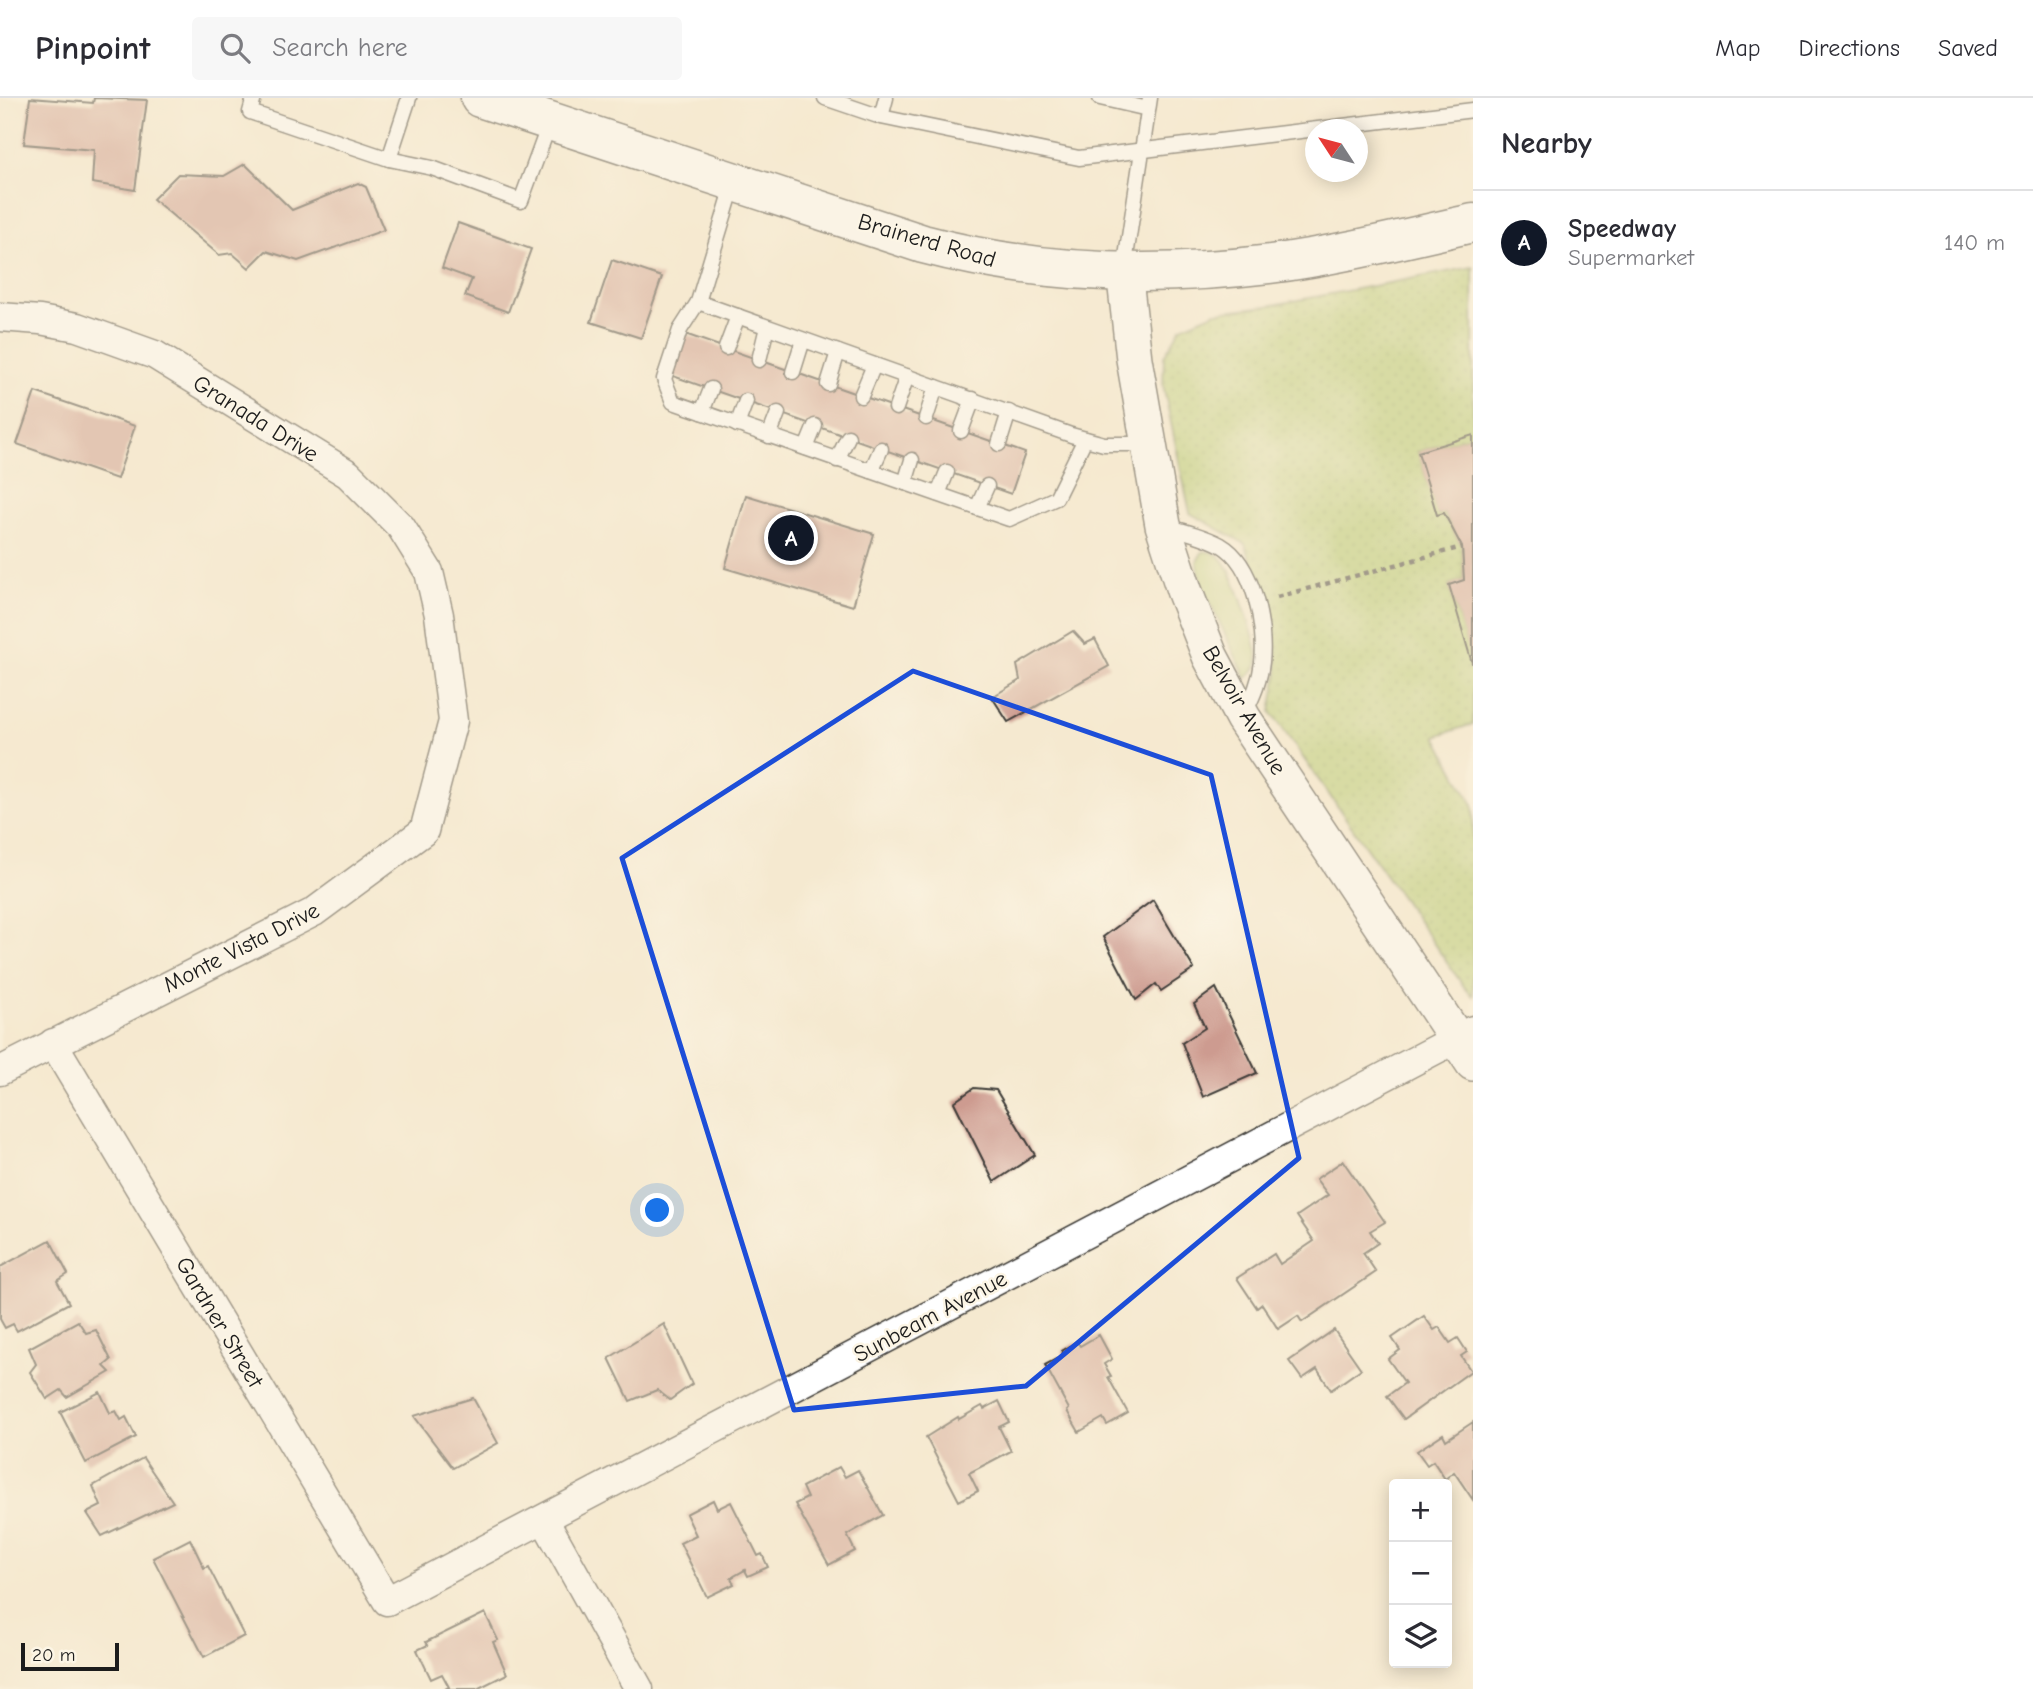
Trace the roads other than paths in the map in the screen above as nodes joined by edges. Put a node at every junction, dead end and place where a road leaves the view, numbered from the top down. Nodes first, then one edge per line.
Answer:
1 (254, 98) edge
2 (409, 98) edge
3 (480, 98) edge
4 (825, 98) edge
5 (886, 98) edge
6 (1100, 98) edge
7 (1149, 103) edge
8 (1473, 110) edge
9 (881, 117) junction
10 (550, 121) junction
11 (1143, 149) junction
12 (389, 159) junction
13 (735, 180) junction
14 (1473, 223) edge
15 (1125, 270) junction
16 (698, 302) junction
17 (738, 316) junction
18 (0, 317) edge
19 (767, 327) junction
20 (803, 340) junction
21 (726, 348) dead end
22 (838, 352) junction
23 (759, 360) dead end
24 (874, 365) junction
25 (793, 372) dead end
26 (907, 376) junction
27 (828, 384) dead end
28 (936, 387) junction
29 (711, 389) dead end
30 (861, 396) dead end
31 (973, 400) junction
32 (746, 401) dead end
33 (896, 408) dead end
34 (702, 412) junction
35 (1009, 412) junction
36 (778, 413) dead end
37 (926, 418) dead end
38 (737, 425) junction
39 (815, 426) dead end
40 (961, 430) dead end
41 (769, 436) junction
42 (848, 437) dead end
43 (1085, 439) junction
44 (999, 444) dead end
45 (1150, 444) junction
46 (806, 448) junction
47 (881, 449) dead end
48 (837, 460) junction
49 (912, 460) dead end
50 (871, 471) junction
51 (947, 472) dead end
52 (905, 483) junction
53 (987, 486) dead end
54 (938, 494) junction
55 (978, 508) junction
56 (1163, 525) junction
57 (439, 615) joint
58 (1243, 718) junction
59 (53, 1043) junction
60 (1468, 1044) edge
61 (0, 1071) edge
62 (544, 1519) junction
63 (387, 1601) joint
64 (639, 1689) edge

1 - 12 lane
2 - 12 lane
3 - 10 main road, Brainerd Road
4 - 9 lane
5 - 9 lane
6 - 7 lane
7 - 11 lane
8 - 11 lane
9 - 11 lane
10 - 12 lane
10 - 13 main road, Brainerd Road
11 - 15 lane
13 - 15 main road, Brainerd Road
13 - 16 lane
14 - 15 main road, Brainerd Road
15 - 45 street, Belvoir Avenue
16 - 17 lane
16 - 34 lane
17 - 19 lane
17 - 21 lane
18 - 57 street, Granada Drive
19 - 20 lane
19 - 23 lane
20 - 22 lane
20 - 25 lane
22 - 24 lane
22 - 27 lane
24 - 26 lane
24 - 30 lane
26 - 28 lane
26 - 33 lane
28 - 31 lane
28 - 37 lane
29 - 34 lane
31 - 35 lane
31 - 40 lane
32 - 38 lane
34 - 38 lane
35 - 43 lane
35 - 44 lane
36 - 41 lane
38 - 41 lane
39 - 46 lane
41 - 46 lane
42 - 48 lane
43 - 45 lane
43 - 55 lane
45 - 56 street, Belvoir Avenue
46 - 48 lane
47 - 50 lane
48 - 50 lane
49 - 52 lane
50 - 52 lane
51 - 54 lane
52 - 54 lane
53 - 55 lane
54 - 55 lane
56 - 58 street, Belvoir Avenue
56 - 58 lane
57 - 59 street, Monte Vista Drive
58 - 60 street, Belvoir Avenue
59 - 61 street, Monte Vista Drive
59 - 63 street, Gardner Street
60 - 62 street, Sunbeam Avenue
62 - 63 street, Sunbeam Avenue
62 - 64 street

